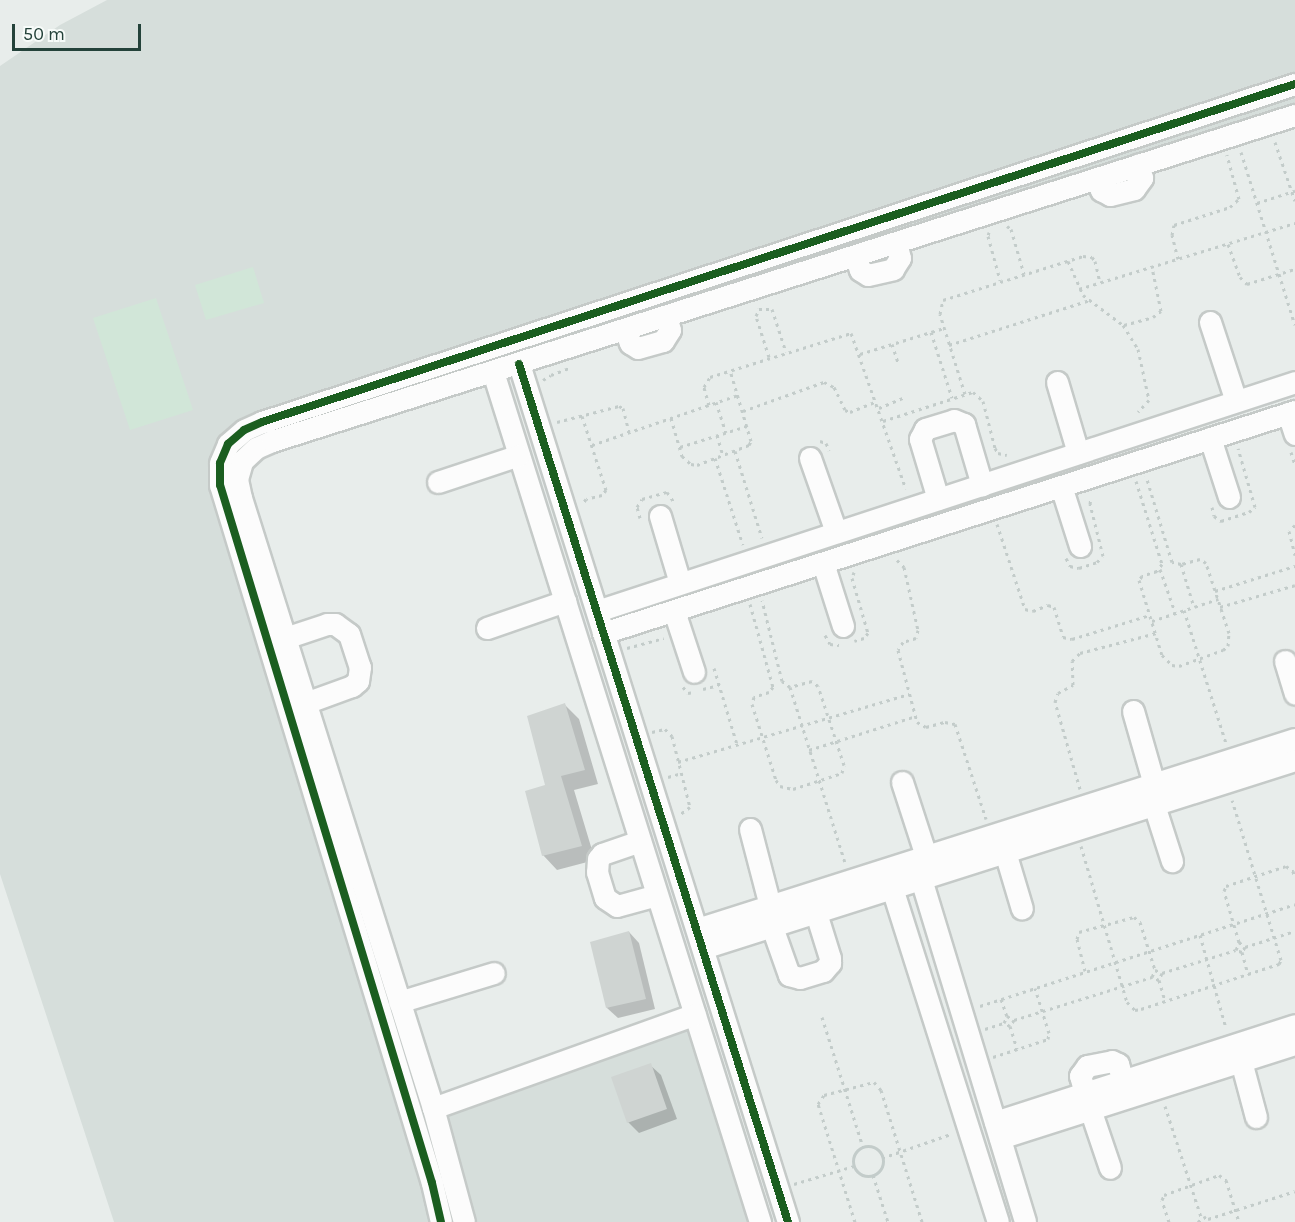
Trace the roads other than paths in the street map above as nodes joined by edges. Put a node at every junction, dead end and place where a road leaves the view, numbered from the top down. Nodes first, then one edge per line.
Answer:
1 (1295, 84) edge
2 (1295, 115) edge
3 (789, 249) junction
4 (798, 274) junction
5 (1210, 322) dead end
6 (519, 364) junction
7 (493, 372) junction
8 (1057, 382) dead end
9 (1295, 382) edge
10 (1236, 401) junction
11 (1292, 412) edge
12 (1295, 434) edge
13 (1210, 438) junction
14 (811, 451) road end
15 (1078, 453) junction
16 (519, 455) junction
17 (438, 482) dead end
18 (982, 485) junction
19 (1061, 486) junction
20 (938, 499) junction
21 (1220, 501) road end
22 (659, 515) road end
23 (836, 532) junction
24 (1072, 549) road end
25 (823, 562) junction
26 (680, 583) junction
27 (565, 601) junction
28 (597, 610) junction
29 (674, 611) junction
30 (488, 628) dead end
31 (833, 628) road end
32 (603, 633) junction
33 (285, 638) junction
34 (1285, 661) dead end
35 (703, 667) road end
36 (1295, 694) edge
37 (305, 703) junction
38 (1133, 711) dead end
39 (1295, 739) edge
40 (1295, 760) edge
41 (902, 782) dead end
42 (1154, 783) junction
43 (1154, 805) junction
44 (333, 823) junction
45 (750, 829) dead end
46 (640, 841) junction
47 (1005, 852) junction
48 (926, 856) junction
49 (1172, 861) dead end
50 (921, 879) junction
51 (892, 888) junction
52 (657, 895) junction
53 (1022, 909) dead end
54 (816, 913) junction
55 (771, 916) junction
56 (700, 939) junction
57 (494, 972) dead end
58 (399, 1002) junction
59 (694, 1014) junction
60 (1295, 1025) edge
61 (1295, 1044) edge
62 (1236, 1053) junction
63 (1087, 1101) junction
64 (433, 1108) junction
65 (1256, 1117) dead end
66 (997, 1130) junction
67 (1110, 1168) dead end
68 (441, 1222) edge
69 (464, 1222) edge
70 (760, 1222) edge
71 (789, 1222) edge
72 (998, 1222) edge
73 (1025, 1222) edge

1 - 3 street
2 - 4 street
3 - 4 street
3 - 44 street
4 - 6 street
5 - 10 street
6 - 7 street
6 - 28 street
7 - 16 street
7 - 33 street
8 - 15 street
9 - 10 street
10 - 15 street
11 - 12 street
11 - 13 street
13 - 19 street
13 - 21 street
14 - 23 street
15 - 18 street
16 - 17 street
16 - 27 street
18 - 20 street
18 - 20 street
19 - 24 street
19 - 25 street
20 - 23 street
22 - 26 street
23 - 26 street
25 - 29 street
25 - 31 street
26 - 28 street
27 - 30 street
27 - 46 street
28 - 32 street
29 - 32 street
29 - 35 street
32 - 56 street
33 - 37 street
33 - 37 street
34 - 36 street
37 - 44 street
38 - 42 street
39 - 42 street
40 - 43 street
41 - 48 street
42 - 48 street
43 - 47 street
43 - 49 street
44 - 58 street
44 - 68 street
45 - 55 street
46 - 52 street
46 - 52 street
47 - 50 street
47 - 53 street
48 - 55 street
50 - 51 street
50 - 66 street
51 - 54 street
51 - 72 street
52 - 59 street
54 - 55 street
54 - 55 street
55 - 56 street
56 - 71 street
57 - 58 street
58 - 64 street
59 - 64 street
59 - 70 street
60 - 62 street
61 - 62 street
62 - 63 street
62 - 63 street
62 - 65 street
63 - 66 street
63 - 67 street
64 - 69 street
66 - 73 street

